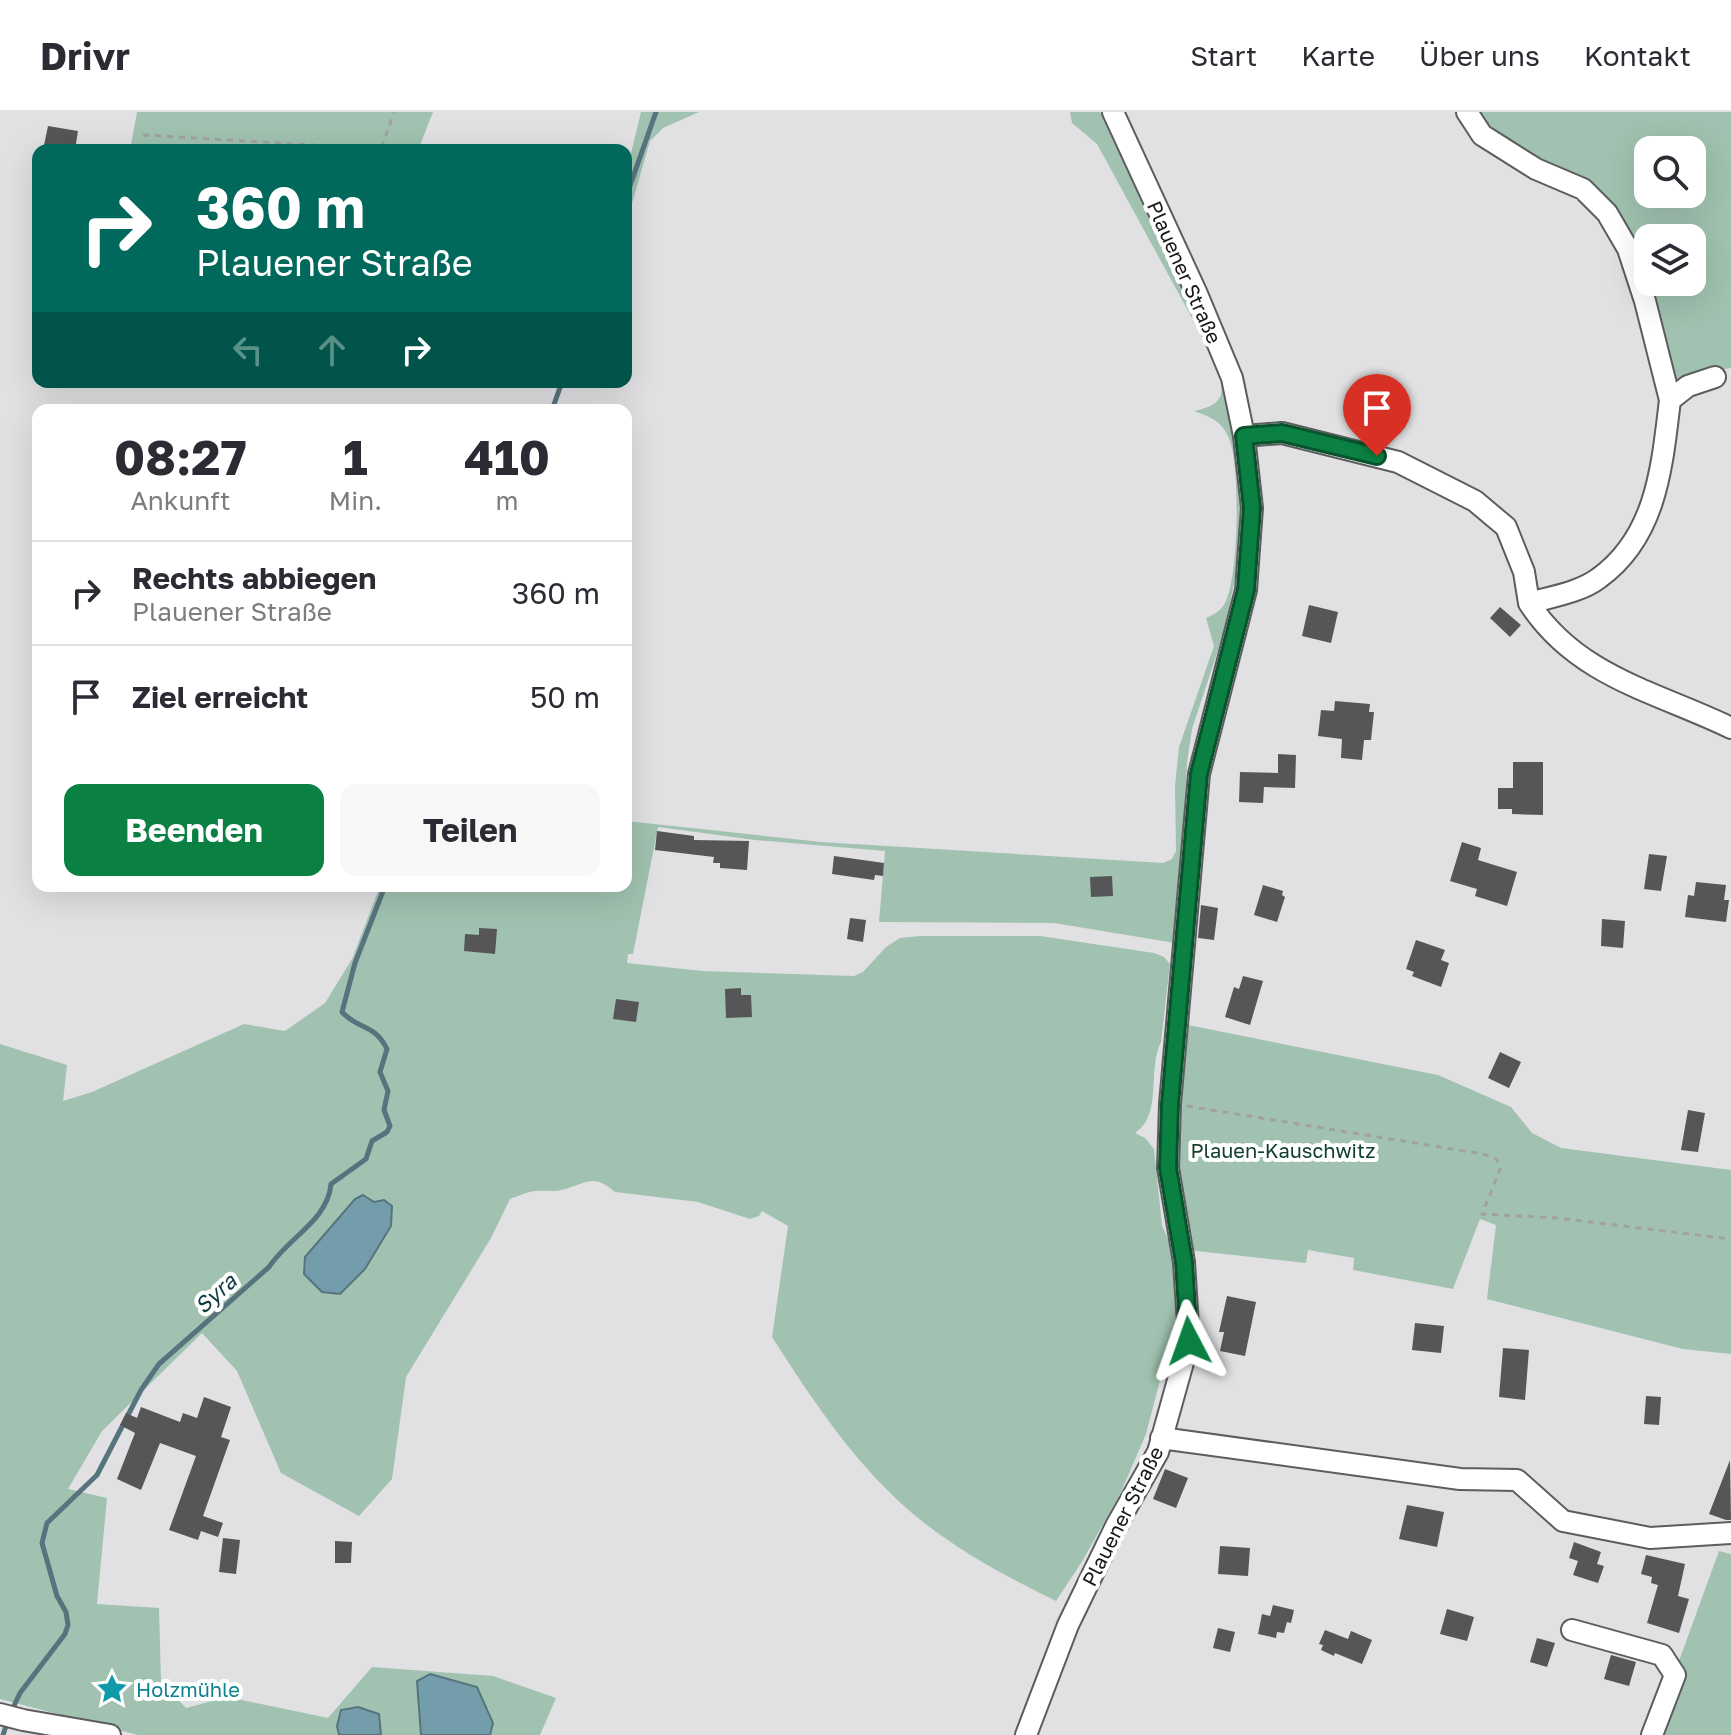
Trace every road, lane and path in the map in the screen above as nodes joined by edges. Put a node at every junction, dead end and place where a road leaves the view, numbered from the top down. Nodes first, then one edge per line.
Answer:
1 (394, 112) edge
2 (1113, 112) edge
3 (1467, 112) edge
4 (143, 135) dead end
5 (296, 144) edge
6 (383, 144) edge
7 (1715, 377) dead end
8 (1670, 400) junction
9 (1244, 436) junction
10 (1529, 603) junction
11 (1731, 728) edge
12 (1170, 1104) junction
13 (1731, 1239) edge
14 (1161, 1438) junction
15 (1731, 1533) edge
16 (1572, 1630) dead end
17 (0, 1714) edge
18 (110, 1735) edge
19 (1026, 1735) edge
20 (1652, 1735) edge

1 - 6 path
2 - 9 street, Plauener Straße
3 - 8 street
4 - 5 path
7 - 8 street
8 - 10 street
9 - 10 street
9 - 12 street, Plauener Straße
10 - 11 street
12 - 13 path
12 - 14 street, Plauener Straße
14 - 15 street
14 - 19 street, Plauener Straße
16 - 20 street
17 - 18 street

